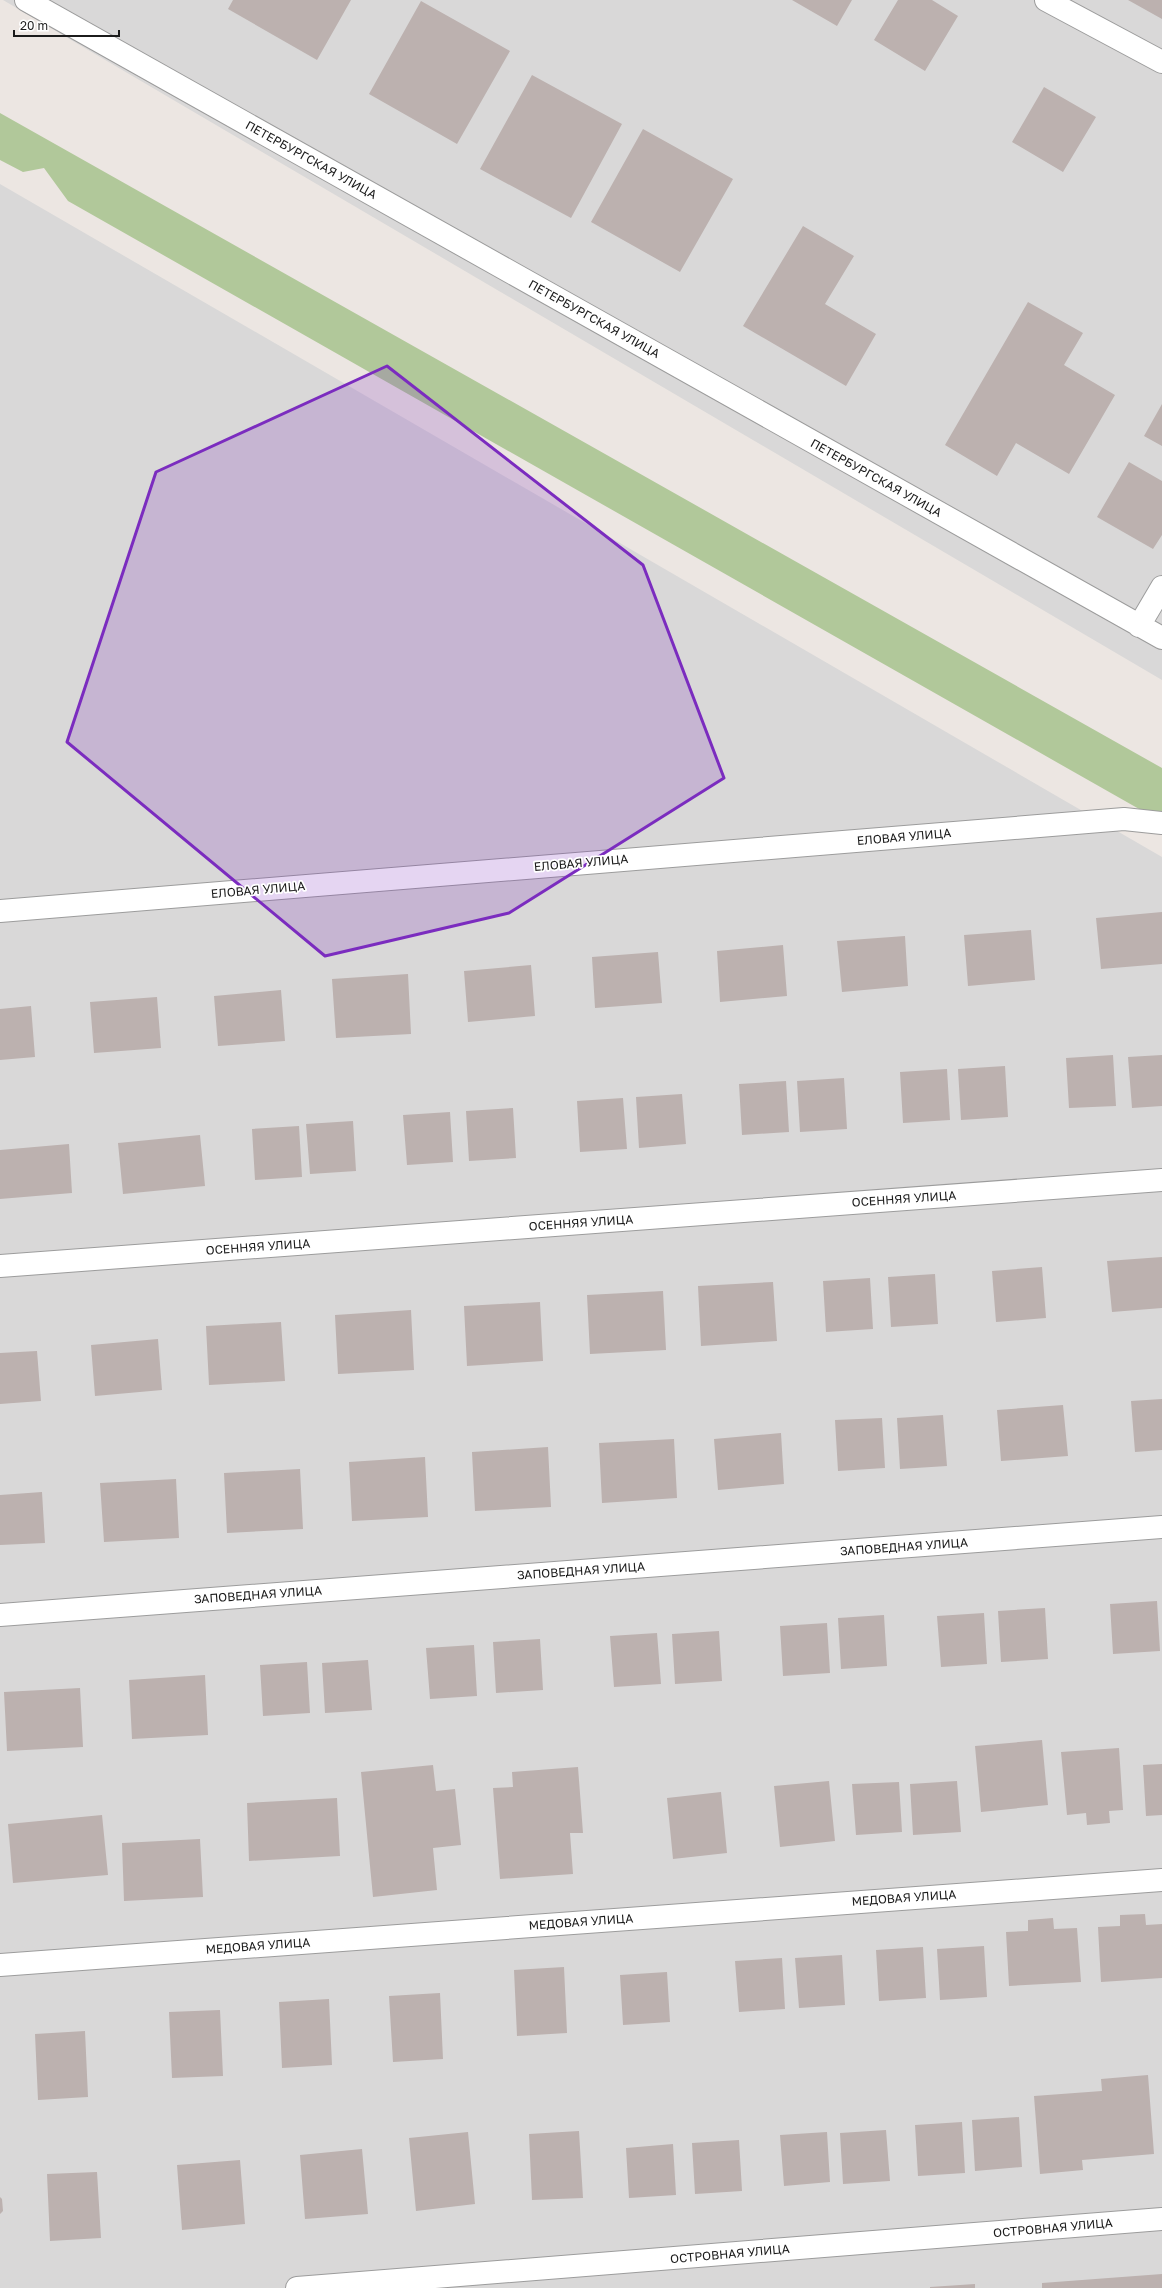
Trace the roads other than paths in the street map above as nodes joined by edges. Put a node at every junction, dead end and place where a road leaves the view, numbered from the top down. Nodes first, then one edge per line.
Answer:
1 (26, 0) edge
2 (1046, 0) edge
3 (1162, 62) edge
4 (1162, 587) edge
5 (1139, 626) junction
6 (1162, 638) edge
7 (1162, 823) edge
8 (0, 911) edge
9 (1162, 1180) edge
10 (0, 1266) edge
11 (1162, 1527) edge
12 (0, 1615) edge
13 (1162, 1880) edge
14 (0, 1964) edge
15 (1162, 2219) edge
16 (297, 2288) edge

1 - 5 street, ПЕТЕРБУРГСКАЯ УЛИЦА
2 - 3 street
4 - 5 street
5 - 6 street, ПЕТЕРБУРГСКАЯ УЛИЦА
7 - 8 street, ЕЛОВАЯ УЛИЦА
9 - 10 street, ОСЕННЯЯ УЛИЦА
11 - 12 street, ЗАПОВЕДНАЯ УЛИЦА
13 - 14 street, МЕДОВАЯ УЛИЦА
15 - 16 street, ОСТРОВНАЯ УЛИЦА

